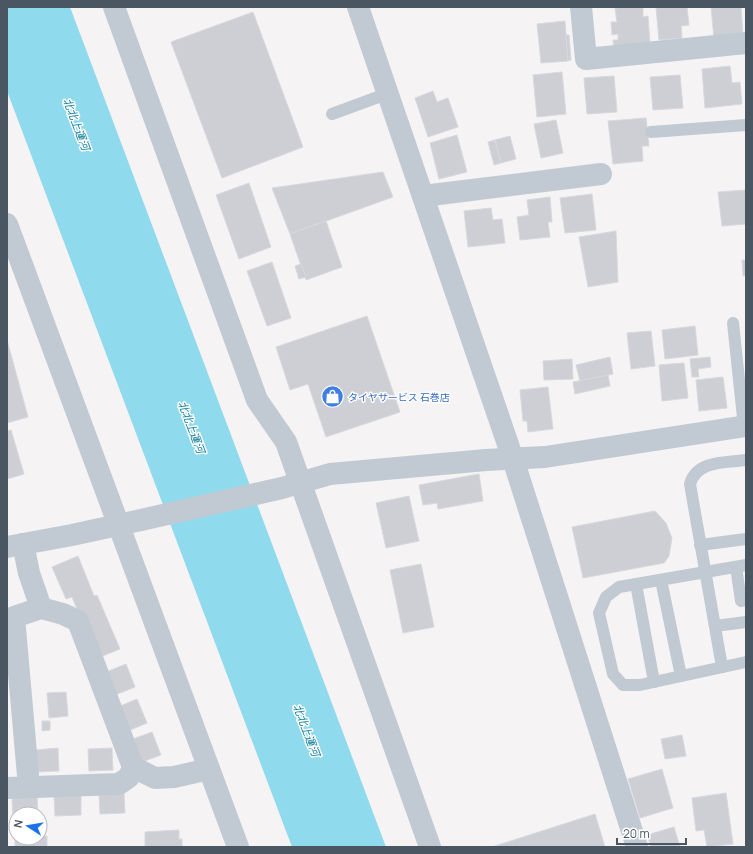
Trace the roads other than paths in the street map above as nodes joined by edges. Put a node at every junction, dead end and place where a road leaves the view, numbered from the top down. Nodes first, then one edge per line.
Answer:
1 (114, 7) edge
2 (358, 7) edge
3 (581, 7) edge
4 (746, 43) edge
5 (389, 93) junction
6 (332, 114) dead end
7 (746, 125) edge
8 (651, 132) dead end
9 (601, 174) dead end
10 (423, 196) junction
11 (7, 224) edge
12 (733, 323) dead end
13 (745, 427) edge
14 (513, 459) junction
15 (746, 460) edge
16 (291, 485) junction
17 (118, 524) junction
18 (746, 539) edge
19 (15, 545) edge
20 (700, 545) junction
21 (741, 566) edge
22 (705, 572) junction
23 (661, 580) junction
24 (636, 584) junction
25 (746, 600) edge
26 (41, 608) junction
27 (746, 622) edge
28 (715, 626) junction
29 (746, 662) edge
30 (722, 667) junction
31 (681, 676) junction
32 (654, 682) junction
33 (133, 767) junction
34 (209, 769) junction
35 (29, 787) junction
36 (7, 788) edge
37 (238, 847) edge
38 (430, 847) edge
39 (637, 847) edge

1 - 16 street
2 - 5 street
3 - 4 street
5 - 6 lane
5 - 10 street
7 - 8 lane
9 - 10 street
10 - 14 street
11 - 17 street
12 - 13 lane
13 - 14 street
14 - 16 street
14 - 39 street
15 - 20 lane
16 - 17 street
16 - 38 street
17 - 19 street
17 - 34 street
18 - 20 lane
19 - 26 street
20 - 22 lane
21 - 22 lane
21 - 25 lane
22 - 23 lane
22 - 28 lane
23 - 24 lane
23 - 31 lane
24 - 32 lane
24 - 32 lane
26 - 33 street
26 - 35 street
27 - 28 lane
28 - 30 lane
29 - 30 lane
30 - 31 lane
31 - 32 lane
33 - 34 street
33 - 35 street
34 - 37 street
35 - 36 street

